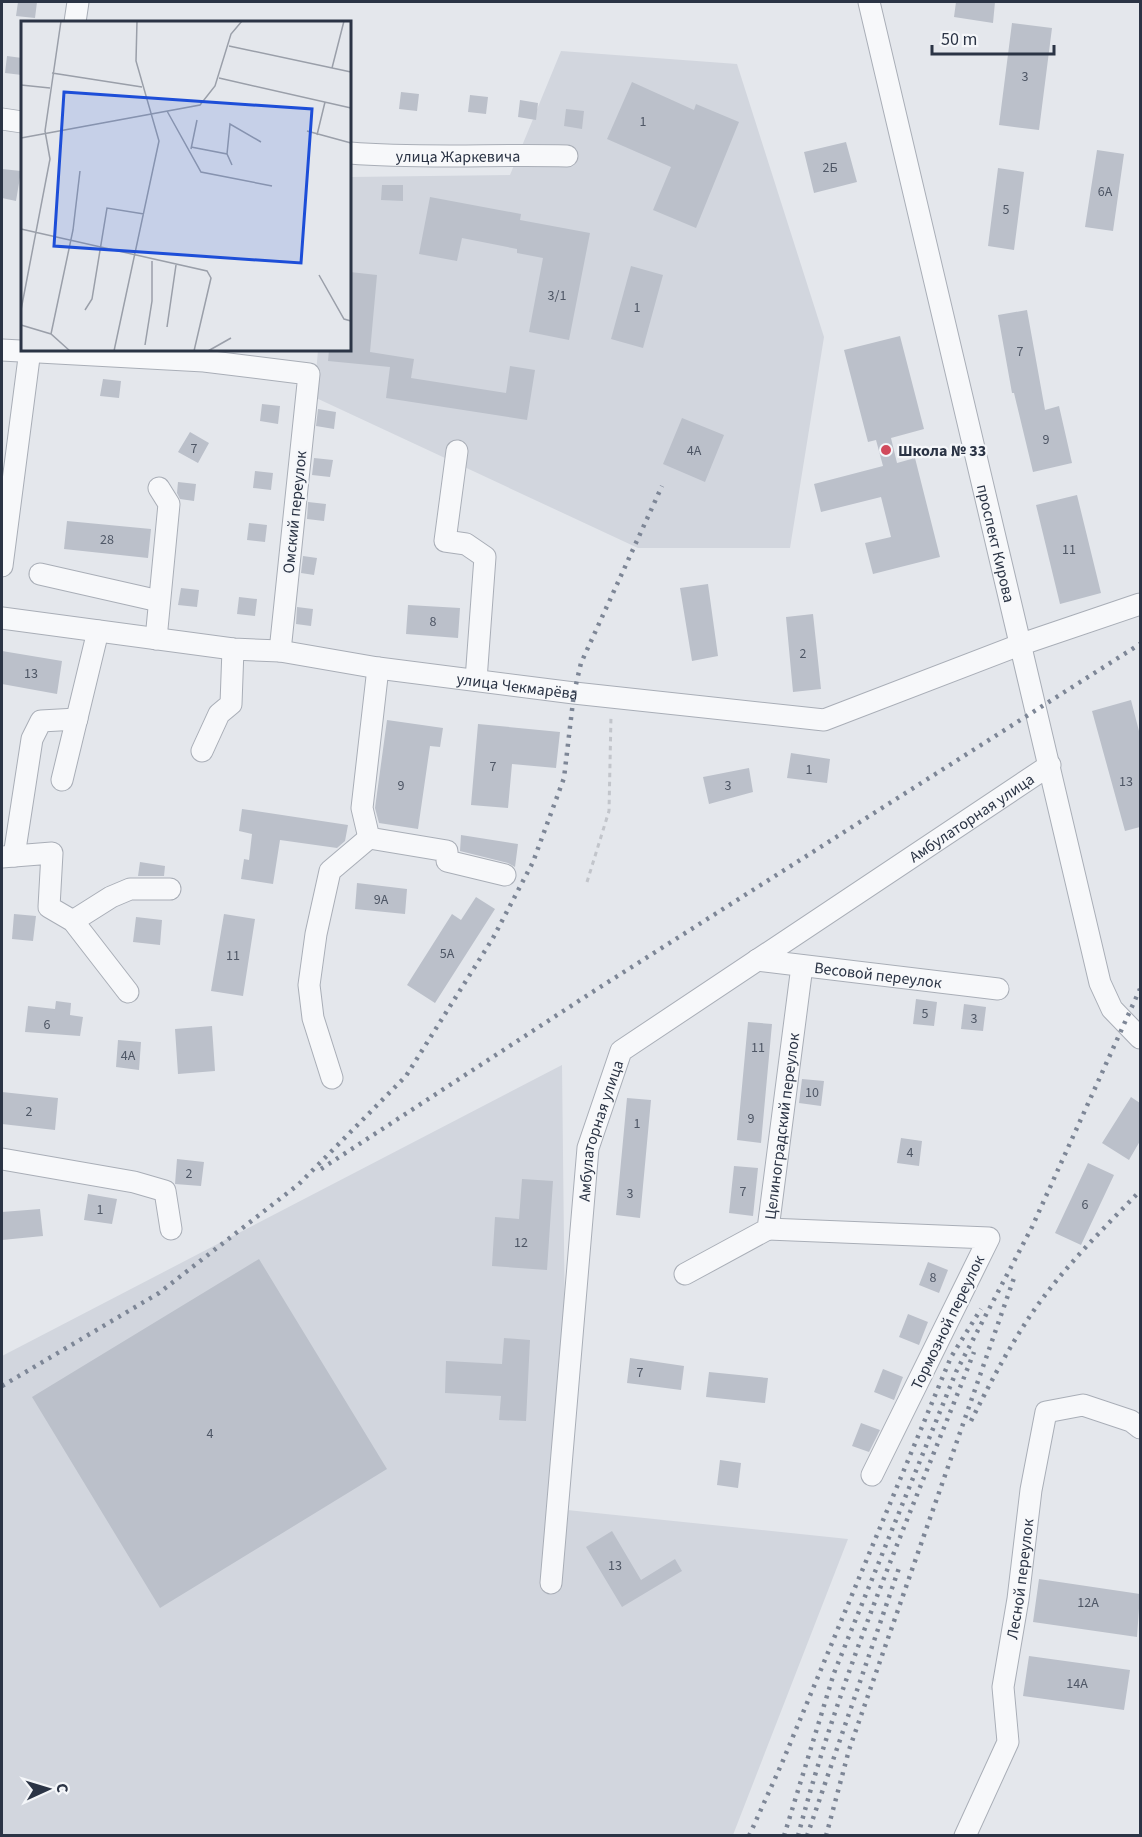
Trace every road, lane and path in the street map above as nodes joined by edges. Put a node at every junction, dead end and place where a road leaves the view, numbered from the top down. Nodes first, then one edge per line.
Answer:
1 (78, 2) edge
2 (869, 2) edge
3 (75, 21) edge
4 (2, 119) edge
5 (21, 122) edge
6 (351, 153) edge
7 (567, 156) dead end
8 (2, 350) edge
9 (21, 350) edge
10 (30, 351) edge
11 (65, 351) edge
12 (204, 355) edge
13 (457, 451) dead end
14 (159, 488) dead end
15 (2, 566) edge
16 (40, 574) dead end
17 (159, 602) junction
18 (1140, 604) edge
19 (2, 618) edge
20 (98, 631) junction
21 (156, 639) junction
22 (1022, 644) junction
23 (233, 649) junction
24 (280, 651) junction
25 (378, 668) junction
26 (476, 680) junction
27 (612, 697) junction
28 (77, 719) junction
29 (202, 752) dead end
30 (1050, 765) junction
31 (63, 780) dead end
32 (369, 838) junction
33 (8, 857) edge
34 (505, 875) dead end
35 (587, 882) dead end
36 (170, 889) dead end
37 (73, 921) junction
38 (757, 960) junction
39 (802, 966) junction
40 (998, 989) dead end
41 (128, 992) dead end
42 (1140, 1038) edge
43 (332, 1078) dead end
44 (2, 1159) edge
45 (171, 1229) dead end
46 (768, 1229) junction
47 (685, 1274) dead end
48 (1140, 1428) edge
49 (872, 1475) dead end
50 (551, 1582) dead end
51 (965, 1836) edge

1 - 3 street
2 - 22 street, проспект Кирова
4 - 5 street
6 - 7 street, улица Жаркевича
8 - 9 street
10 - 15 street
11 - 12 street
12 - 24 street, Омский переулок
13 - 26 street
14 - 17 street
16 - 17 street
17 - 21 street
18 - 22 street, улица Чекмарёва
19 - 20 street, улица Чекмарёва
20 - 21 street, улица Чекмарёва
20 - 28 street
21 - 23 street, улица Чекмарёва
22 - 27 street, улица Чекмарёва
22 - 30 street, проспект Кирова
23 - 24 street, улица Чекмарёва
23 - 29 street
24 - 25 street, улица Чекмарёва
25 - 26 street, улица Чекмарёва
25 - 32 street
26 - 27 street, улица Чекмарёва
27 - 35 path
28 - 31 street
28 - 33 street
30 - 38 street, Амбулаторная улица
30 - 42 street, проспект Кирова
32 - 34 street
32 - 43 street
33 - 37 street
36 - 37 street
37 - 41 street
38 - 39 street, Весовой переулок
38 - 50 street, Амбулаторная улица
39 - 40 street, Весовой переулок
39 - 46 street, Целиноградский переулок
44 - 45 street
46 - 47 street, Целиноградский переулок
46 - 49 street, Тормозной переулок
48 - 51 street, Лесной переулок

